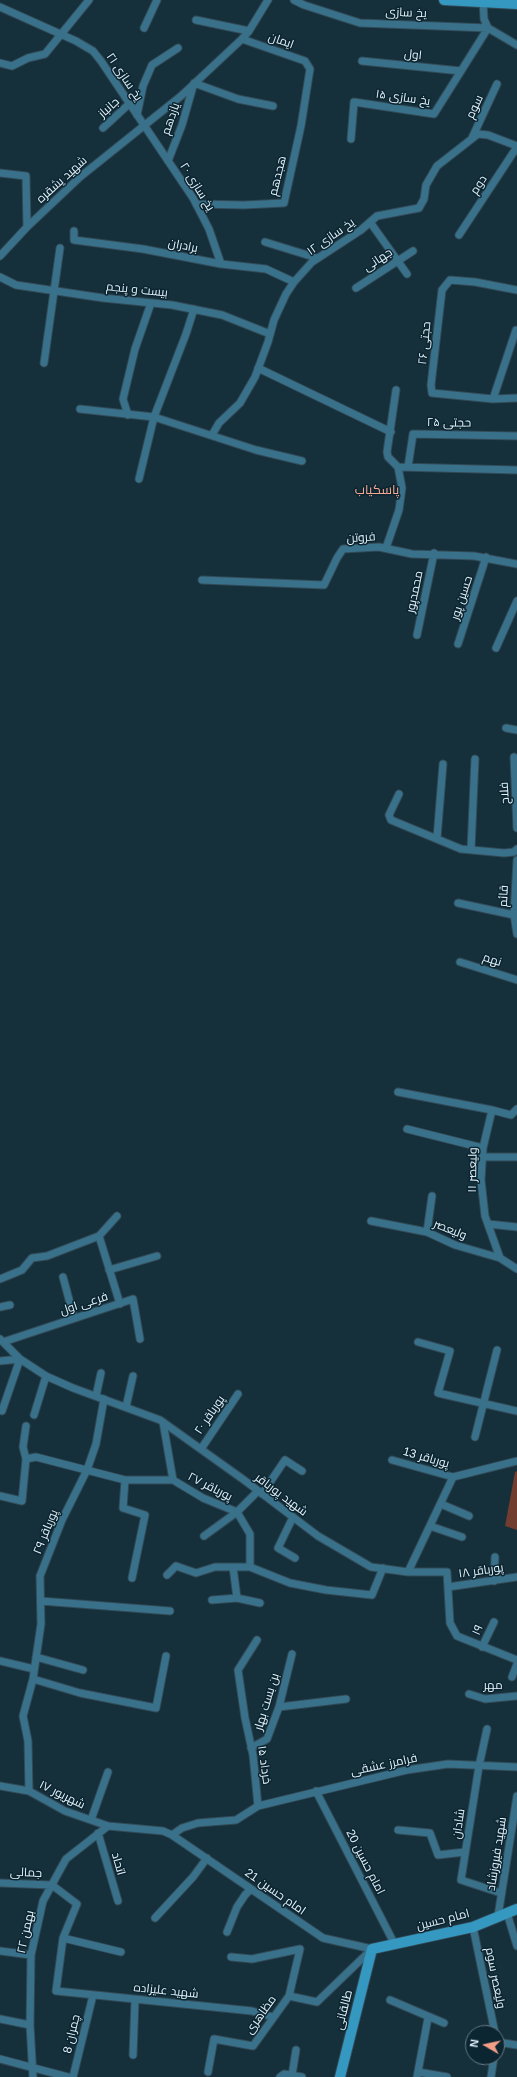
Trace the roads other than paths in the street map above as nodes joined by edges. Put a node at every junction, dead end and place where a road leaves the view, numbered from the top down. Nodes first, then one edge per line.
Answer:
1 (89, 0) edge
2 (157, 0) edge
3 (268, 0) edge
4 (294, 0) edge
5 (444, 0) edge
6 (483, 1) edge
7 (517, 4) edge
8 (0, 8) edge
9 (196, 20) dead end
10 (144, 28) dead end
11 (488, 28) junction
12 (249, 31) junction
13 (61, 35) junction
14 (242, 38) junction
15 (517, 45) edge
16 (178, 48) dead end
17 (362, 62) dead end
18 (0, 63) edge
19 (310, 69) joint
20 (461, 71) junction
21 (194, 83) junction
22 (497, 84) dead end
23 (129, 104) junction
24 (273, 106) dead end
25 (137, 115) junction
26 (144, 126) junction
27 (103, 128) dead end
28 (472, 138) junction
29 (351, 139) dead end
30 (517, 146) edge
31 (168, 161) junction
32 (0, 173) edge
33 (196, 204) junction
34 (370, 222) junction
35 (27, 227) junction
36 (74, 231) dead end
37 (459, 235) dead end
38 (265, 242) dead end
39 (60, 248) dead end
40 (413, 252) dead end
41 (0, 256) edge
42 (317, 258) junction
43 (397, 261) junction
44 (221, 264) junction
45 (407, 274) dead end
46 (0, 277) edge
47 (294, 282) junction
48 (356, 288) dead end
49 (517, 290) edge
50 (54, 291) junction
51 (150, 303) junction
52 (194, 309) junction
53 (516, 330) edge
54 (270, 334) junction
55 (44, 363) dead end
56 (258, 368) junction
57 (396, 390) dead end
58 (517, 398) edge
59 (493, 399) junction
60 (80, 409) dead end
61 (128, 415) junction
62 (154, 417) junction
63 (391, 432) junction
64 (212, 435) junction
65 (517, 436) edge
66 (302, 461) dead end
67 (398, 467) junction
68 (408, 467) junction
69 (517, 470) edge
70 (139, 479) dead end
71 (386, 548) junction
72 (434, 553) junction
73 (486, 557) junction
74 (517, 564) edge
75 (202, 580) dead end
76 (517, 601) edge
77 (417, 635) dead end
78 (458, 644) dead end
79 (496, 648) dead end
80 (506, 728) dead end
81 (517, 730) edge
82 (514, 757) dead end
83 (475, 759) dead end
84 (443, 764) dead end
85 (516, 792) edge
86 (399, 794) dead end
87 (517, 828) edge
88 (437, 838) junction
89 (517, 848) edge
90 (471, 849) junction
91 (517, 860) edge
92 (458, 903) dead end
93 (514, 915) junction
94 (517, 934) edge
95 (460, 962) dead end
96 (517, 980) edge
97 (398, 1092) dead end
98 (517, 1109) edge
99 (492, 1110) junction
100 (407, 1129) dead end
101 (483, 1148) junction
102 (482, 1157) junction
103 (517, 1157) edge
104 (432, 1196) dead end
105 (117, 1216) dead end
106 (372, 1221) dead end
107 (488, 1224) junction
108 (517, 1227) edge
109 (427, 1232) junction
110 (99, 1236) junction
111 (157, 1256) dead end
112 (500, 1258) junction
113 (517, 1268) edge
114 (109, 1270) junction
115 (63, 1278) dead end
116 (0, 1279) edge
117 (120, 1304) junction
118 (10, 1305) dead end
119 (0, 1306) edge
120 (74, 1318) junction
121 (140, 1339) dead end
122 (1, 1340) edge
123 (418, 1342) dead end
124 (497, 1350) dead end
125 (20, 1359) junction
126 (0, 1361) edge
127 (101, 1373) dead end
128 (46, 1376) junction
129 (133, 1376) dead end
130 (238, 1394) dead end
131 (96, 1396) junction
132 (104, 1399) junction
133 (485, 1402) junction
134 (126, 1407) junction
135 (2, 1411) dead end
136 (517, 1411) edge
137 (34, 1415) dead end
138 (163, 1422) junction
139 (26, 1426) dead end
140 (475, 1437) dead end
141 (201, 1449) junction
142 (26, 1459) junction
143 (392, 1460) dead end
144 (517, 1462) edge
145 (87, 1470) junction
146 (302, 1471) dead end
147 (453, 1477) junction
148 (125, 1480) junction
149 (172, 1480) junction
150 (260, 1492) junction
151 (0, 1496) edge
152 (441, 1504) junction
153 (237, 1512) junction
154 (469, 1516) dead end
155 (293, 1517) junction
156 (430, 1526) junction
157 (204, 1536) dead end
158 (462, 1537) dead end
159 (495, 1557) dead end
160 (295, 1558) dead end
161 (233, 1567) junction
162 (250, 1567) junction
163 (383, 1568) junction
164 (408, 1572) junction
165 (167, 1575) dead end
166 (132, 1578) dead end
167 (517, 1578) edge
168 (494, 1581) junction
169 (448, 1587) junction
170 (237, 1598) junction
171 (212, 1600) dead end
172 (41, 1601) junction
173 (260, 1603) dead end
174 (170, 1611) dead end
175 (494, 1622) dead end
176 (257, 1640) dead end
177 (482, 1647) junction
178 (292, 1654) dead end
179 (166, 1656) dead end
180 (36, 1657) junction
181 (517, 1660) edge
182 (0, 1661) edge
183 (517, 1664) edge
184 (34, 1669) junction
185 (82, 1670) dead end
186 (512, 1677) dead end
187 (33, 1679) junction
188 (469, 1694) dead end
189 (517, 1696) edge
190 (346, 1699) dead end
191 (279, 1706) junction
192 (487, 1729) dead end
193 (251, 1748) junction
194 (478, 1766) junction
195 (517, 1767) edge
196 (108, 1772) dead end
197 (0, 1786) edge
198 (29, 1791) junction
199 (316, 1791) junction
200 (517, 1796) edge
201 (258, 1806) junction
202 (91, 1820) junction
203 (108, 1826) junction
204 (398, 1830) dead end
205 (98, 1834) junction
206 (172, 1834) junction
207 (465, 1852) junction
208 (207, 1858) junction
209 (0, 1883) edge
210 (52, 1885) junction
211 (251, 1889) junction
212 (501, 1893) junction
213 (118, 1901) dead end
214 (517, 1909) edge
215 (503, 1915) junction
216 (155, 1918) dead end
217 (473, 1927) junction
218 (227, 1932) dead end
219 (63, 1938) junction
220 (394, 1943) junction
221 (517, 1946) edge
222 (372, 1949) junction
223 (0, 1951) edge
224 (121, 1952) dead end
225 (31, 1955) junction
226 (231, 1958) dead end
227 (93, 1995) junction
228 (289, 1996) junction
229 (135, 2000) junction
230 (390, 2000) dead end
231 (273, 2017) junction
232 (428, 2018) junction
233 (0, 2019) edge
234 (444, 2023) dead end
235 (30, 2025) junction
236 (493, 2025) edge
237 (505, 2043) edge
238 (517, 2045) edge
239 (296, 2050) dead end
240 (133, 2054) dead end
241 (0, 2059) edge
242 (493, 2065) edge
243 (32, 2068) junction
244 (208, 2072) dead end
245 (418, 2074) edge
246 (292, 2075) junction
247 (34, 2077) edge
248 (68, 2077) edge
249 (73, 2077) edge
250 (280, 2077) edge
251 (302, 2077) edge
252 (340, 2077) edge
253 (447, 2077) edge
254 (491, 2077) edge

1 - 13 street
2 - 10 street
3 - 12 street
4 - 11 street, یخ سازی
5 - 6 street
6 - 7 street
6 - 11 street
8 - 13 street, یخ سازی ۲۱
9 - 12 street
11 - 15 street, یخ سازی
11 - 20 street, یخ سازی ۱۵
12 - 14 street
13 - 18 street
13 - 23 street, یخ سازی ۲۱
14 - 19 street, ایمان
14 - 21 street
16 - 25 street
17 - 20 street, اول
19 - 33 street, هجدهم
20 - 29 street, یخ سازی ۱۵
21 - 24 street
21 - 26 street
21 - 31 street, یازدهم
22 - 28 street, سوم
23 - 25 street, یخ سازی ۲۱
23 - 27 street, جانباز
25 - 26 street, یخ سازی ۲۱
26 - 31 street, یخ سازی ۲۰
26 - 35 street, شهید یشقره
28 - 30 street
28 - 34 street, یخ سازی ۱۲
30 - 37 street, دوم
31 - 33 street, یخ سازی ۲۰
32 - 35 street
33 - 44 street, یخ سازی ۲۰
34 - 42 street, یخ سازی ۱۲
34 - 43 street
35 - 41 street, شهید یشقره
36 - 44 street, برادران
38 - 42 street
39 - 50 street
40 - 43 street, جهانی
42 - 47 street, یخ سازی ۱۲
43 - 45 street
43 - 48 street, جهانی
44 - 47 street, برادران
46 - 50 street, بیست و پنجم
47 - 54 street, یخ سازی ۱۲
49 - 59 street, حجتی ۲۶
50 - 51 street, بیست و پنجم
50 - 55 street
51 - 52 street, بیست و پنجم
51 - 61 street
52 - 54 street, بیست و پنجم
52 - 62 street
53 - 59 street
54 - 56 street, یخ سازی ۱۲
56 - 63 street
56 - 64 street, یخ سازی ۱۲
57 - 63 street
58 - 59 street, حجتی ۲۶
60 - 61 street
61 - 62 street
62 - 64 street
62 - 70 street
63 - 67 street
64 - 66 street
65 - 68 street, حجتی ۲۵
67 - 68 street
67 - 71 street
68 - 69 street
71 - 72 street, فروتن
71 - 75 street, فروتن
72 - 73 street, فروتن
72 - 77 street, محمدپور
73 - 74 street, فروتن
73 - 78 street, حسین پور
76 - 79 street
80 - 81 street
82 - 85 street, فلاح
83 - 90 street
84 - 88 street
85 - 87 street, فلاح
86 - 88 street
88 - 90 street
89 - 90 street
91 - 93 street, قائم
92 - 93 street
93 - 94 street, قائم
95 - 96 street, نهم
97 - 99 street
98 - 99 street
99 - 101 street, ولیعصر ۱۱
100 - 101 street
101 - 102 street, ولیعصر ۱۱
102 - 103 street
102 - 107 street, ولیعصر ۱۱
104 - 109 street
105 - 110 street
106 - 109 street, ولیعصر
107 - 108 street
107 - 112 street, ولیعصر ۱۱
109 - 112 street, ولیعصر
110 - 114 street
110 - 116 street
111 - 114 street
112 - 113 street, ولیعصر
114 - 117 street
115 - 120 street
117 - 120 street, فرعی اول
117 - 121 street, فرعی اول
118 - 119 street
120 - 122 street, فرعی اول
122 - 125 street, شهید پورباقر
123 - 133 street
124 - 133 street
125 - 126 street
125 - 128 street, شهید پورباقر
125 - 135 street
127 - 131 street
128 - 131 street, شهید پورباقر
128 - 137 street
129 - 134 street
130 - 141 street, پورباقر ۲۰
131 - 132 street, شهید پورباقر
132 - 134 street, شهید پورباقر
132 - 145 street, پورباقر ۲۹
133 - 136 street
133 - 140 street
134 - 138 street, شهید پورباقر
138 - 141 street, شهید پورباقر
138 - 149 street, پورباقر ۲۷
139 - 142 street
141 - 150 street, شهید پورباقر
142 - 145 street
142 - 151 street
143 - 147 street, پورباقر 13
144 - 147 street
145 - 148 street
145 - 172 street, پورباقر ۲۹
146 - 150 street
147 - 152 street
148 - 149 street
148 - 166 street
149 - 153 street, پورباقر ۲۷
150 - 153 street
150 - 155 street, شهید پورباقر
152 - 154 street
152 - 156 street
153 - 157 street
153 - 162 street, پورباقر ۲۷
155 - 160 street
155 - 163 street, شهید پورباقر
156 - 158 street
156 - 164 street
159 - 168 street
161 - 162 street
161 - 165 street
161 - 170 street
162 - 163 street
163 - 164 street, شهید پورباقر
164 - 169 street, شهید پورباقر
167 - 168 street, پورباقر ۱۸
168 - 169 street, پورباقر ۱۸
169 - 177 street
170 - 171 street
170 - 173 street
172 - 174 street
172 - 180 street, پورباقر ۲۹
175 - 177 street, ۱۹
176 - 193 street, ۱۵ خرداد
177 - 181 street
178 - 191 street, بن بست بهار
179 - 187 street
180 - 184 street, پورباقر ۲۹
180 - 185 street
182 - 184 street
183 - 186 street
184 - 187 street, پورباقر ۲۹
187 - 198 street, ۱۷ شهریور
188 - 189 street, مهر
190 - 191 street
191 - 193 street, بن بست بهار
192 - 194 street, شادان
193 - 201 street, ۱۵ خرداد
194 - 195 street, فرامرز عشقی
194 - 199 street, فرامرز عشقی
194 - 207 street, شادان
196 - 202 street
197 - 198 street
198 - 202 street, ۱۷ شهریور
199 - 201 street, فرامرز عشقی
199 - 220 street, امام حسین 20
200 - 212 street, شهید فیروزشاد
201 - 206 street
202 - 203 street, ۱۷ شهریور
203 - 205 street, ۲۲ بهمن
203 - 206 street, ۱۷ شهریور
204 - 207 street
205 - 210 street, ۲۲ بهمن
205 - 213 street, اتحاد
206 - 208 street, امام حسین 21
207 - 212 street, شادان
208 - 211 street, امام حسین 21
208 - 216 street
209 - 210 street, جمالی
210 - 219 street
210 - 225 street, ۲۲ بهمن
211 - 218 street
211 - 222 street, امام حسین 21
212 - 215 street, شهید فیروزشاد
214 - 215 street, امام حسین
215 - 217 street, امام حسین
215 - 221 street
217 - 220 street, امام حسین
217 - 236 street, ولیعصر سوم
219 - 224 street
219 - 227 street, شهید علیزاده
220 - 222 street, امام حسین
222 - 228 street
222 - 252 street, طالقانی
223 - 225 street
225 - 235 street, ۲۲ بهمن
226 - 228 street, مظاهری
227 - 229 street, شهید علیزاده
227 - 249 street, چمران 8
228 - 231 street, مظاهری
229 - 231 street, شهید علیزاده
229 - 240 street
230 - 232 street
231 - 244 street, مظاهری
232 - 234 street
232 - 245 street
233 - 235 street
235 - 243 street, ۲۲ بهمن
237 - 238 street
239 - 246 street
241 - 243 street
242 - 254 street
243 - 247 street, ۲۲ بهمن
243 - 248 street
245 - 253 street
246 - 250 street
246 - 251 street

